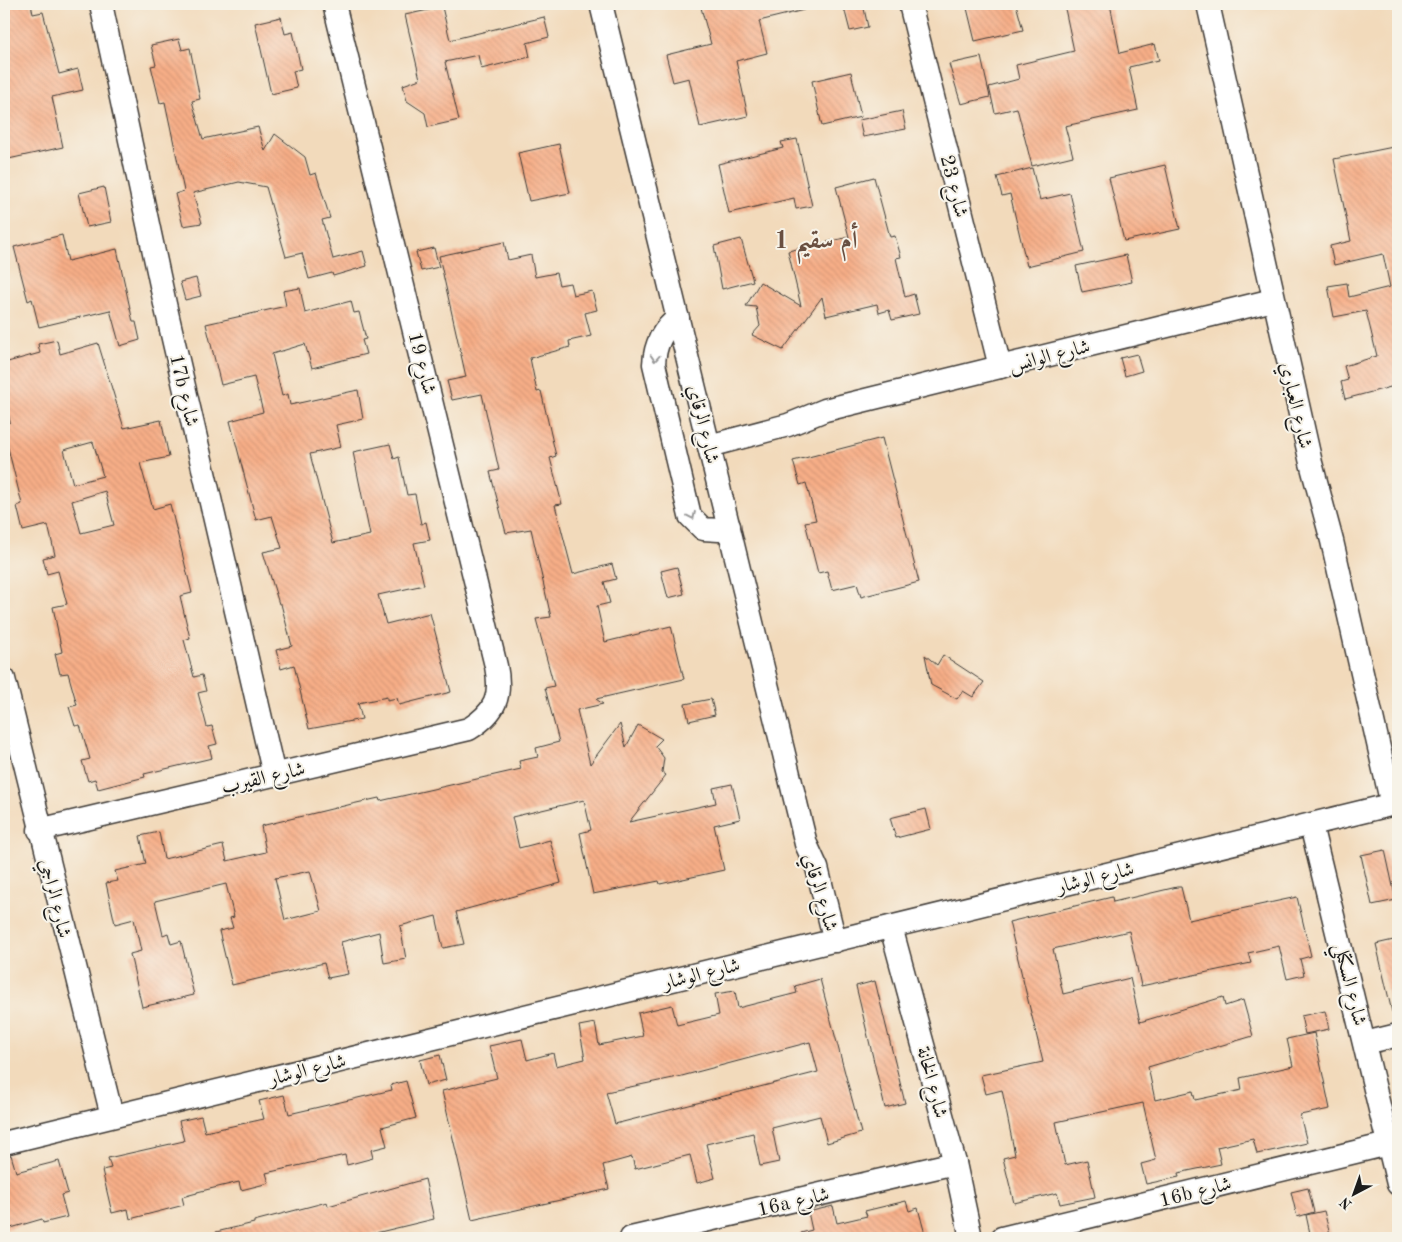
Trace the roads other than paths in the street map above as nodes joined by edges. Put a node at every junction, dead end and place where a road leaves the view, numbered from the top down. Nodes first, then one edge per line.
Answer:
1 (101, 4) edge
2 (334, 4) edge
3 (601, 4) edge
4 (910, 4) edge
5 (1208, 4) edge
6 (1274, 300) junction
7 (678, 318) junction
8 (1000, 368) junction
9 (707, 438) junction
10 (729, 526) junction
11 (4, 679) edge
12 (484, 720) joint
13 (9, 728) edge
14 (274, 774) junction
15 (1395, 804) edge
16 (1311, 825) junction
17 (39, 830) junction
18 (891, 927) junction
19 (828, 942) junction
20 (1398, 1035) edge
21 (1365, 1043) junction
22 (112, 1116) junction
23 (4, 1143) edge
24 (1388, 1144) junction
25 (955, 1163) junction
26 (1398, 1184) edge
27 (631, 1238) edge
28 (971, 1238) edge
29 (1002, 1238) edge

1 - 14 street, 17b شارع
2 - 12 street, شارع 19
3 - 7 street, شارع الرقاي
4 - 8 street, شارع 23
5 - 6 street, شارع العباري
6 - 8 street, شارع الوانس
6 - 15 street, شارع العباري
7 - 9 street, شارع الرقاي
7 -> 10 street
8 - 9 street, شارع الوانس
9 - 10 street, شارع الرقاي
10 - 19 street, شارع الرقاي
11 - 13 street, شارع الراجي
12 - 14 street, شارع القيرب
13 - 17 street, شارع الراجي
14 - 17 street, شارع القيرب
15 - 16 street, شارع الوشار
16 - 18 street, شارع الوشار
16 - 21 street, شارع السكتلي
17 - 22 street, شارع الراجي
18 - 19 street, شارع الوشار
18 - 25 street, شارع الخانة
19 - 22 street, شارع الوشار
20 - 21 street
21 - 24 street, شارع السكتلي
22 - 23 street, شارع الوشار
24 - 26 street, شارع السكتلي
24 - 29 street, 16b شارع
25 - 27 street, 16a شارع
25 - 28 street, شارع الخانة

